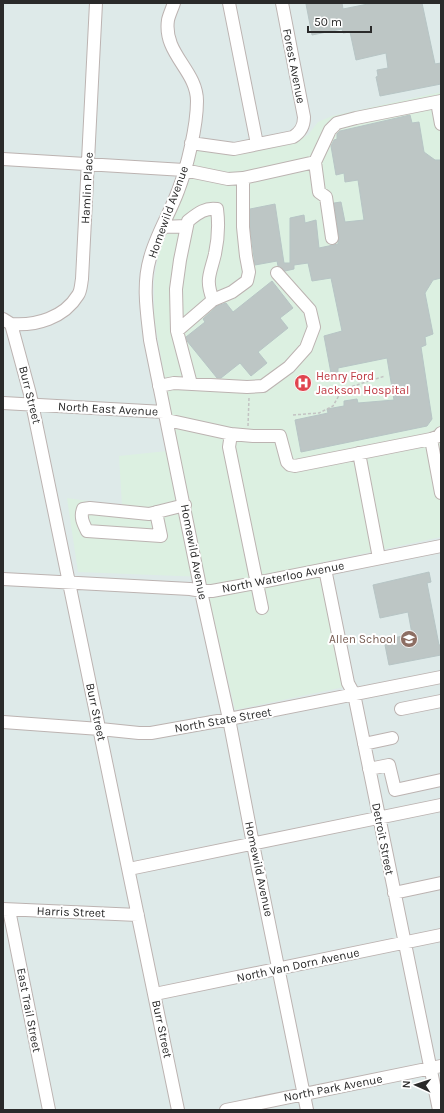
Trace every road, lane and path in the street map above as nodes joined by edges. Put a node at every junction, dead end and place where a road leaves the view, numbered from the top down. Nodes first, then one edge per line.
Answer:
1 (96, 3) edge
2 (174, 3) edge
3 (228, 3) edge
4 (282, 3) edge
5 (439, 102) edge
6 (441, 124) edge
7 (191, 143) junction
8 (257, 144) junction
9 (3, 159) edge
10 (315, 162) junction
11 (88, 164) junction
12 (184, 170) junction
13 (244, 178) junction
14 (186, 226) junction
15 (162, 227) junction
16 (332, 238) dead end
17 (276, 273) dead end
18 (214, 300) junction
19 (7, 322) edge
20 (177, 330) junction
21 (385, 376) dead end
22 (191, 384) junction
23 (159, 386) junction
24 (249, 398) dead end
25 (3, 403) edge
26 (33, 405) junction
27 (293, 415) dead end
28 (166, 416) junction
29 (232, 434) junction
30 (248, 436) junction
31 (436, 436) edge
32 (359, 453) junction
33 (441, 492) edge
34 (185, 505) junction
35 (156, 512) junction
36 (441, 546) edge
37 (379, 558) junction
38 (325, 569) junction
39 (3, 579) edge
40 (70, 583) junction
41 (256, 583) junction
42 (202, 591) junction
43 (262, 608) dead end
44 (441, 677) edge
45 (354, 694) junction
46 (441, 701) edge
47 (401, 709) dead end
48 (230, 719) junction
49 (3, 722) edge
50 (100, 729) junction
51 (392, 738) dead end
52 (364, 744) junction
53 (369, 769) junction
54 (441, 780) edge
55 (441, 805) edge
56 (379, 817) junction
57 (253, 844) junction
58 (129, 869) junction
59 (441, 883) edge
60 (394, 893) junction
61 (6, 910) edge
62 (138, 915) junction
63 (441, 935) edge
64 (405, 942) junction
65 (280, 969) junction
66 (155, 994) junction
67 (436, 1068) edge
68 (304, 1094) junction
69 (49, 1110) edge
70 (178, 1110) edge
71 (226, 1110) edge
72 (307, 1110) edge
73 (439, 1110) edge

1 - 11 street, Hamlin Place
2 - 7 street, Homewild Avenue
3 - 8 street
4 - 8 street, Forest Avenue
5 - 6 street
5 - 10 street
7 - 8 street
7 - 12 street, Homewild Avenue
9 - 11 street
10 - 13 street
10 - 16 street
11 - 12 street
11 - 19 street, Hamlin Place
12 - 13 street
12 - 15 street, Homewild Avenue
13 - 18 street
14 - 15 street
14 - 18 street
14 - 20 street
15 - 23 street, Homewild Avenue
17 - 22 street
18 - 20 street
19 - 26 street, Burr Street
20 - 22 street
21 - 27 path
22 - 23 street
23 - 28 street, Homewild Avenue
24 - 30 path
25 - 26 street, North East Avenue
26 - 28 street, North East Avenue
26 - 40 street, Burr Street
28 - 29 street, North East Avenue
28 - 34 street, Homewild Avenue
29 - 30 street, North East Avenue
29 - 41 street
30 - 32 street, North East Avenue
31 - 32 street
31 - 33 street
32 - 37 street
34 - 35 street
34 - 42 street, Homewild Avenue
35 - 35 street
36 - 37 street, North Waterloo Avenue
37 - 38 street, North Waterloo Avenue
38 - 41 street, North Waterloo Avenue
38 - 45 street, Detroit Street
39 - 40 street, North Waterloo Avenue
40 - 42 street, North Waterloo Avenue
40 - 50 street, Burr Street
41 - 42 street, North Waterloo Avenue
41 - 43 street
42 - 48 street, Homewild Avenue
44 - 45 street, North State Street
45 - 48 street, North State Street
45 - 52 street, Detroit Street
46 - 47 street
48 - 50 street, North State Street
48 - 57 street, Homewild Avenue
49 - 50 street, North State Street
50 - 58 street, Burr Street
51 - 52 street
52 - 53 street, Detroit Street
53 - 54 street
53 - 56 street, Detroit Street
55 - 56 street
56 - 57 street
56 - 60 street, Detroit Street
57 - 58 street
57 - 65 street, Homewild Avenue
58 - 62 street, Burr Street
59 - 60 street
60 - 64 street, Detroit Street
61 - 62 street, Harris Street
61 - 69 street, East Trail Street
62 - 66 street, Burr Street
63 - 64 street, North Van Dorn Avenue
64 - 65 street, North Van Dorn Avenue
64 - 67 street, Detroit Street
65 - 66 street, North Van Dorn Avenue
65 - 68 street, Homewild Avenue
66 - 70 street, Burr Street
67 - 68 street, North Park Avenue
67 - 73 street, Detroit Street
68 - 71 street, North Park Avenue
68 - 72 street, Homewild Avenue

